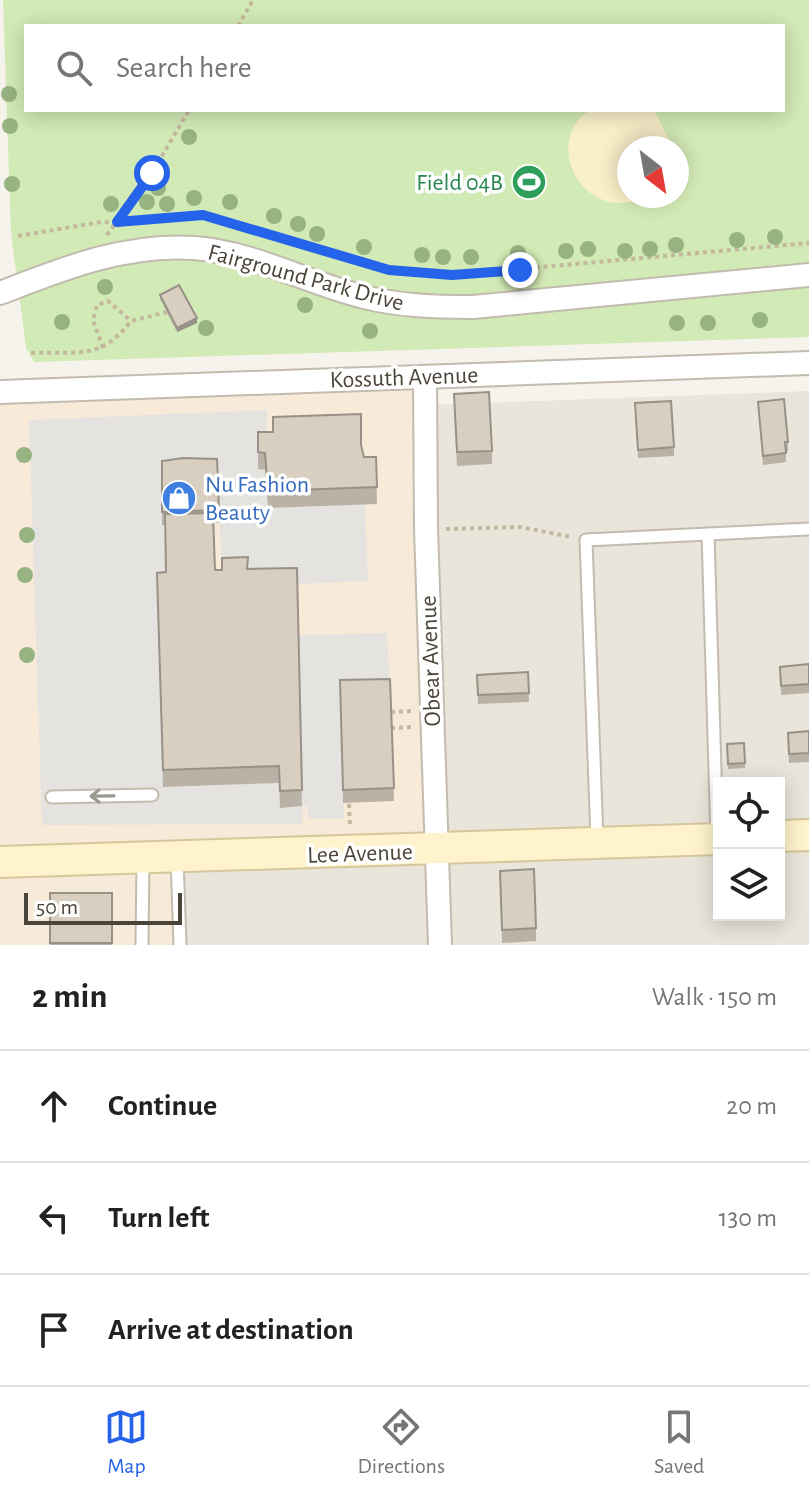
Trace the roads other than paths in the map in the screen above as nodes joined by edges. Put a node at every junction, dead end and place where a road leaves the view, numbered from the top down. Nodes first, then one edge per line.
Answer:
1 (809, 275) edge
2 (0, 293) edge
3 (809, 363) edge
4 (425, 377) junction
5 (0, 392) edge
6 (809, 529) edge
7 (708, 534) junction
8 (716, 777) edge
9 (152, 795) dead end
10 (52, 797) dead end
11 (809, 835) edge
12 (785, 836) edge
13 (713, 839) edge
14 (598, 844) junction
15 (436, 850) junction
16 (177, 858) junction
17 (143, 859) junction
18 (0, 862) edge
19 (142, 945) edge
20 (180, 945) edge
21 (440, 945) edge

1 - 2 street, Fairground Park Drive
3 - 4 street, Kossuth Avenue
4 - 5 street, Kossuth Avenue
4 - 15 street, Obear Avenue
6 - 7 lane
7 - 8 lane
7 - 14 lane
9 -> 10 lane
11 - 12 street
13 - 14 street, Lee Avenue
14 - 15 street, Lee Avenue
15 - 16 street, Lee Avenue
15 - 21 street, Obear Avenue
16 - 17 street, Lee Avenue
16 - 20 lane
17 - 18 street, Lee Avenue
17 - 19 lane

